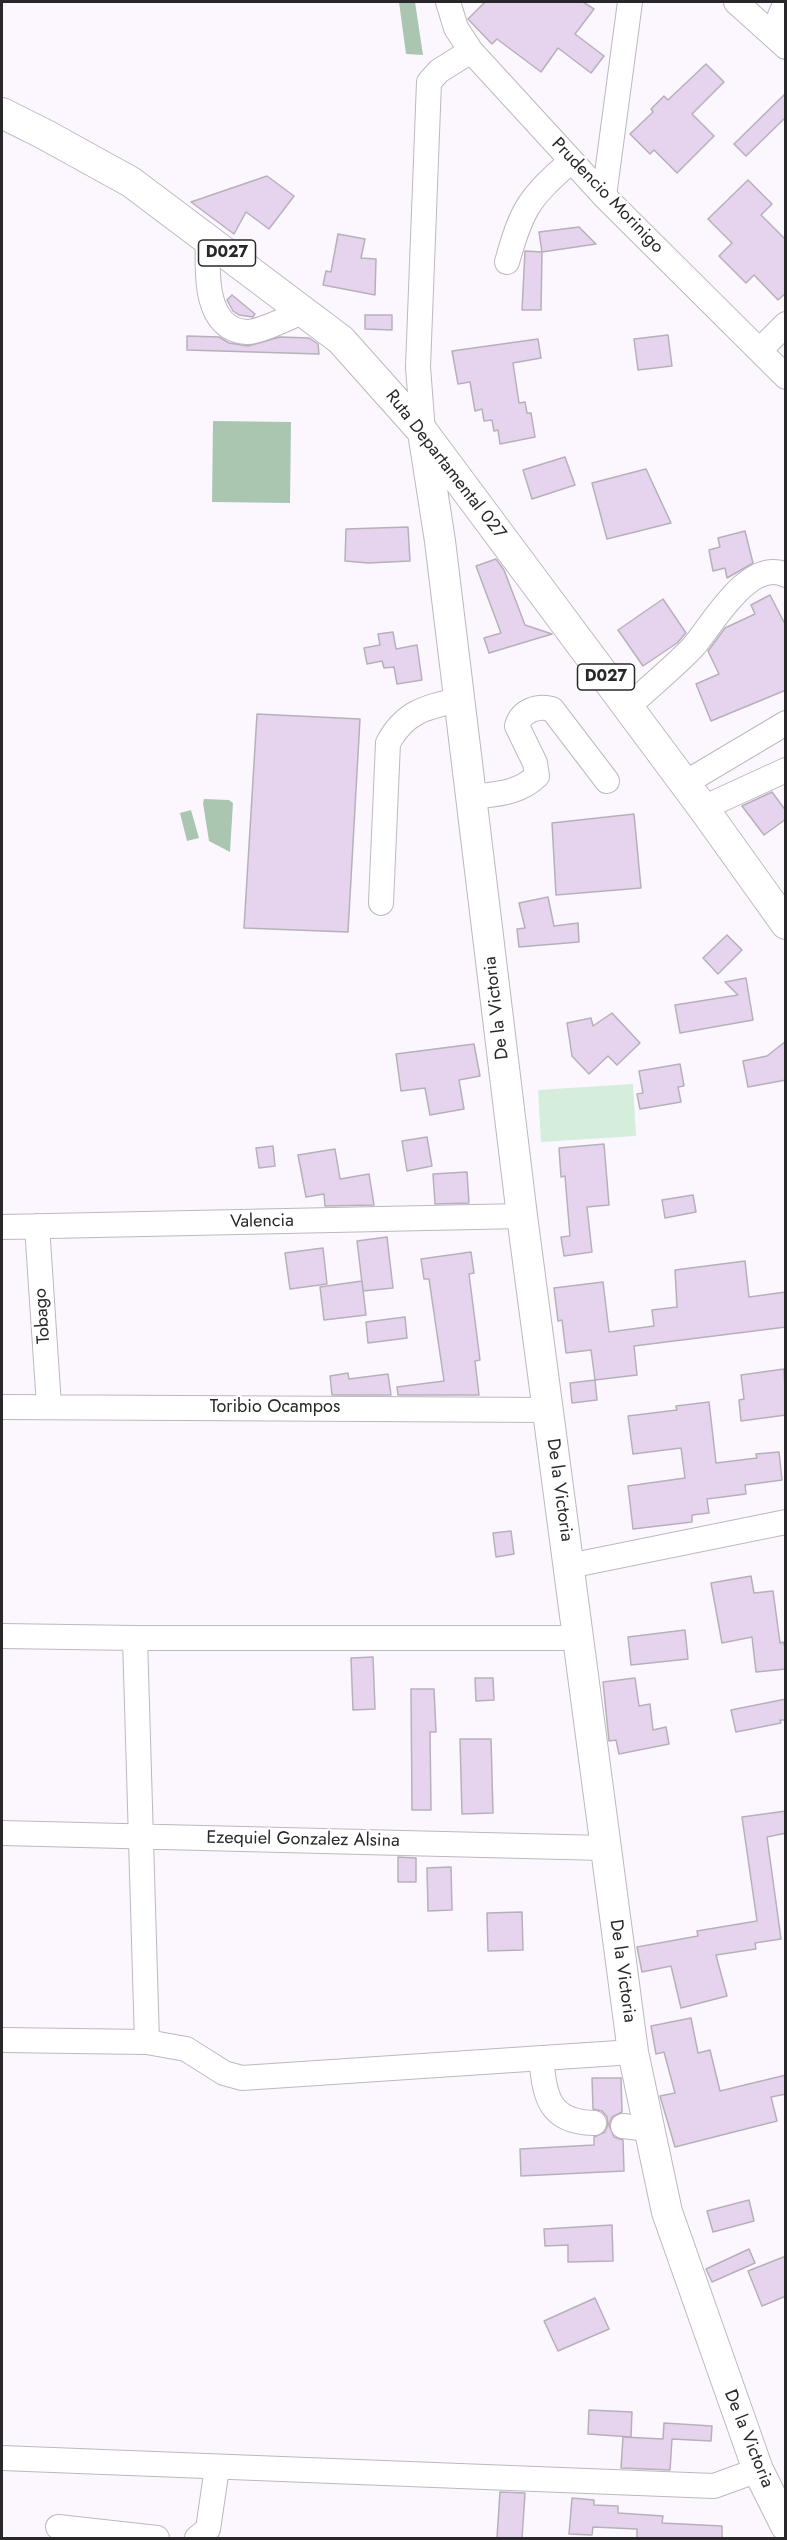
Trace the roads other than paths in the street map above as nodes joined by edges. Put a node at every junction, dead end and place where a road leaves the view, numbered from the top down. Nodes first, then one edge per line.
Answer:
1 (448, 2) edge
2 (630, 2) edge
3 (736, 2) edge
4 (786, 2) edge
5 (779, 41) edge
6 (471, 51) junction
7 (2, 113) edge
8 (571, 161) junction
9 (604, 196) junction
10 (207, 239) junction
11 (507, 262) dead end
12 (304, 312) junction
13 (786, 324) edge
14 (760, 350) junction
15 (786, 377) edge
16 (423, 432) junction
17 (786, 575) edge
18 (459, 700) junction
19 (628, 707) junction
20 (786, 723) edge
21 (786, 770) edge
22 (607, 781) dead end
23 (685, 783) junction
24 (471, 797) junction
25 (703, 808) junction
26 (381, 903) dead end
27 (786, 924) edge
28 (522, 1216) junction
29 (37, 1226) junction
30 (2, 1227) edge
31 (50, 1406) junction
32 (2, 1407) edge
33 (549, 1410) junction
34 (786, 1522) edge
35 (569, 1566) junction
36 (2, 1636) edge
37 (135, 1638) junction
38 (579, 1638) junction
39 (2, 1833) edge
40 (141, 1836) junction
41 (604, 1848) junction
42 (2, 2040) edge
43 (147, 2042) junction
44 (633, 2052) junction
45 (541, 2058) junction
46 (594, 2123) dead end
47 (2, 2458) edge
48 (217, 2468) junction
49 (758, 2470) junction
50 (786, 2526) edge
51 (58, 2527) dead end
52 (157, 2538) edge
53 (197, 2538) edge

1 - 6 street, Prudencio Morinigo
2 - 9 street
3 - 5 street
4 - 5 street
6 - 8 street, Prudencio Morinigo
6 - 16 street
7 - 10 main road, Ruta Departamental 027 / D027
8 - 9 street, Prudencio Morinigo
8 - 11 street
9 - 14 street, Prudencio Morinigo
10 - 12 main road, Ruta Departamental 027 / D027
10 - 12 street
12 - 16 main road, Ruta Departamental 027 / D027
13 - 14 street
14 - 15 street, Prudencio Morinigo
16 - 18 main road, De la Victoria
16 - 19 main road, Ruta Departamental 027 / D027
17 - 19 street
18 - 24 main road, De la Victoria
18 - 26 street
19 - 23 main road, Ruta Departamental 027 / D027
20 - 23 street
21 - 25 street
22 - 24 street
23 - 25 main road, Ruta Departamental 027 / D027
24 - 28 main road, De la Victoria
25 - 27 main road, Ruta Departamental 027 / D027
28 - 29 street, Valencia
28 - 33 main road, De la Victoria
29 - 30 street, Valencia
29 - 31 street, Tobago
31 - 32 street, Toribio Ocampos
31 - 33 street, Toribio Ocampos
33 - 35 main road, De la Victoria
34 - 35 street
35 - 38 main road, De la Victoria
36 - 37 street
37 - 38 street
37 - 40 street
38 - 41 main road, De la Victoria
39 - 40 street, Ezequiel Gonzalez Alsina
40 - 41 street, Ezequiel Gonzalez Alsina
40 - 43 street
41 - 44 main road, De la Victoria
42 - 43 street
43 - 45 street
44 - 45 street
44 - 49 main road, De la Victoria
45 - 46 street
47 - 48 street
48 - 49 street
48 - 53 street
49 - 50 main road, De la Victoria
51 - 52 street

